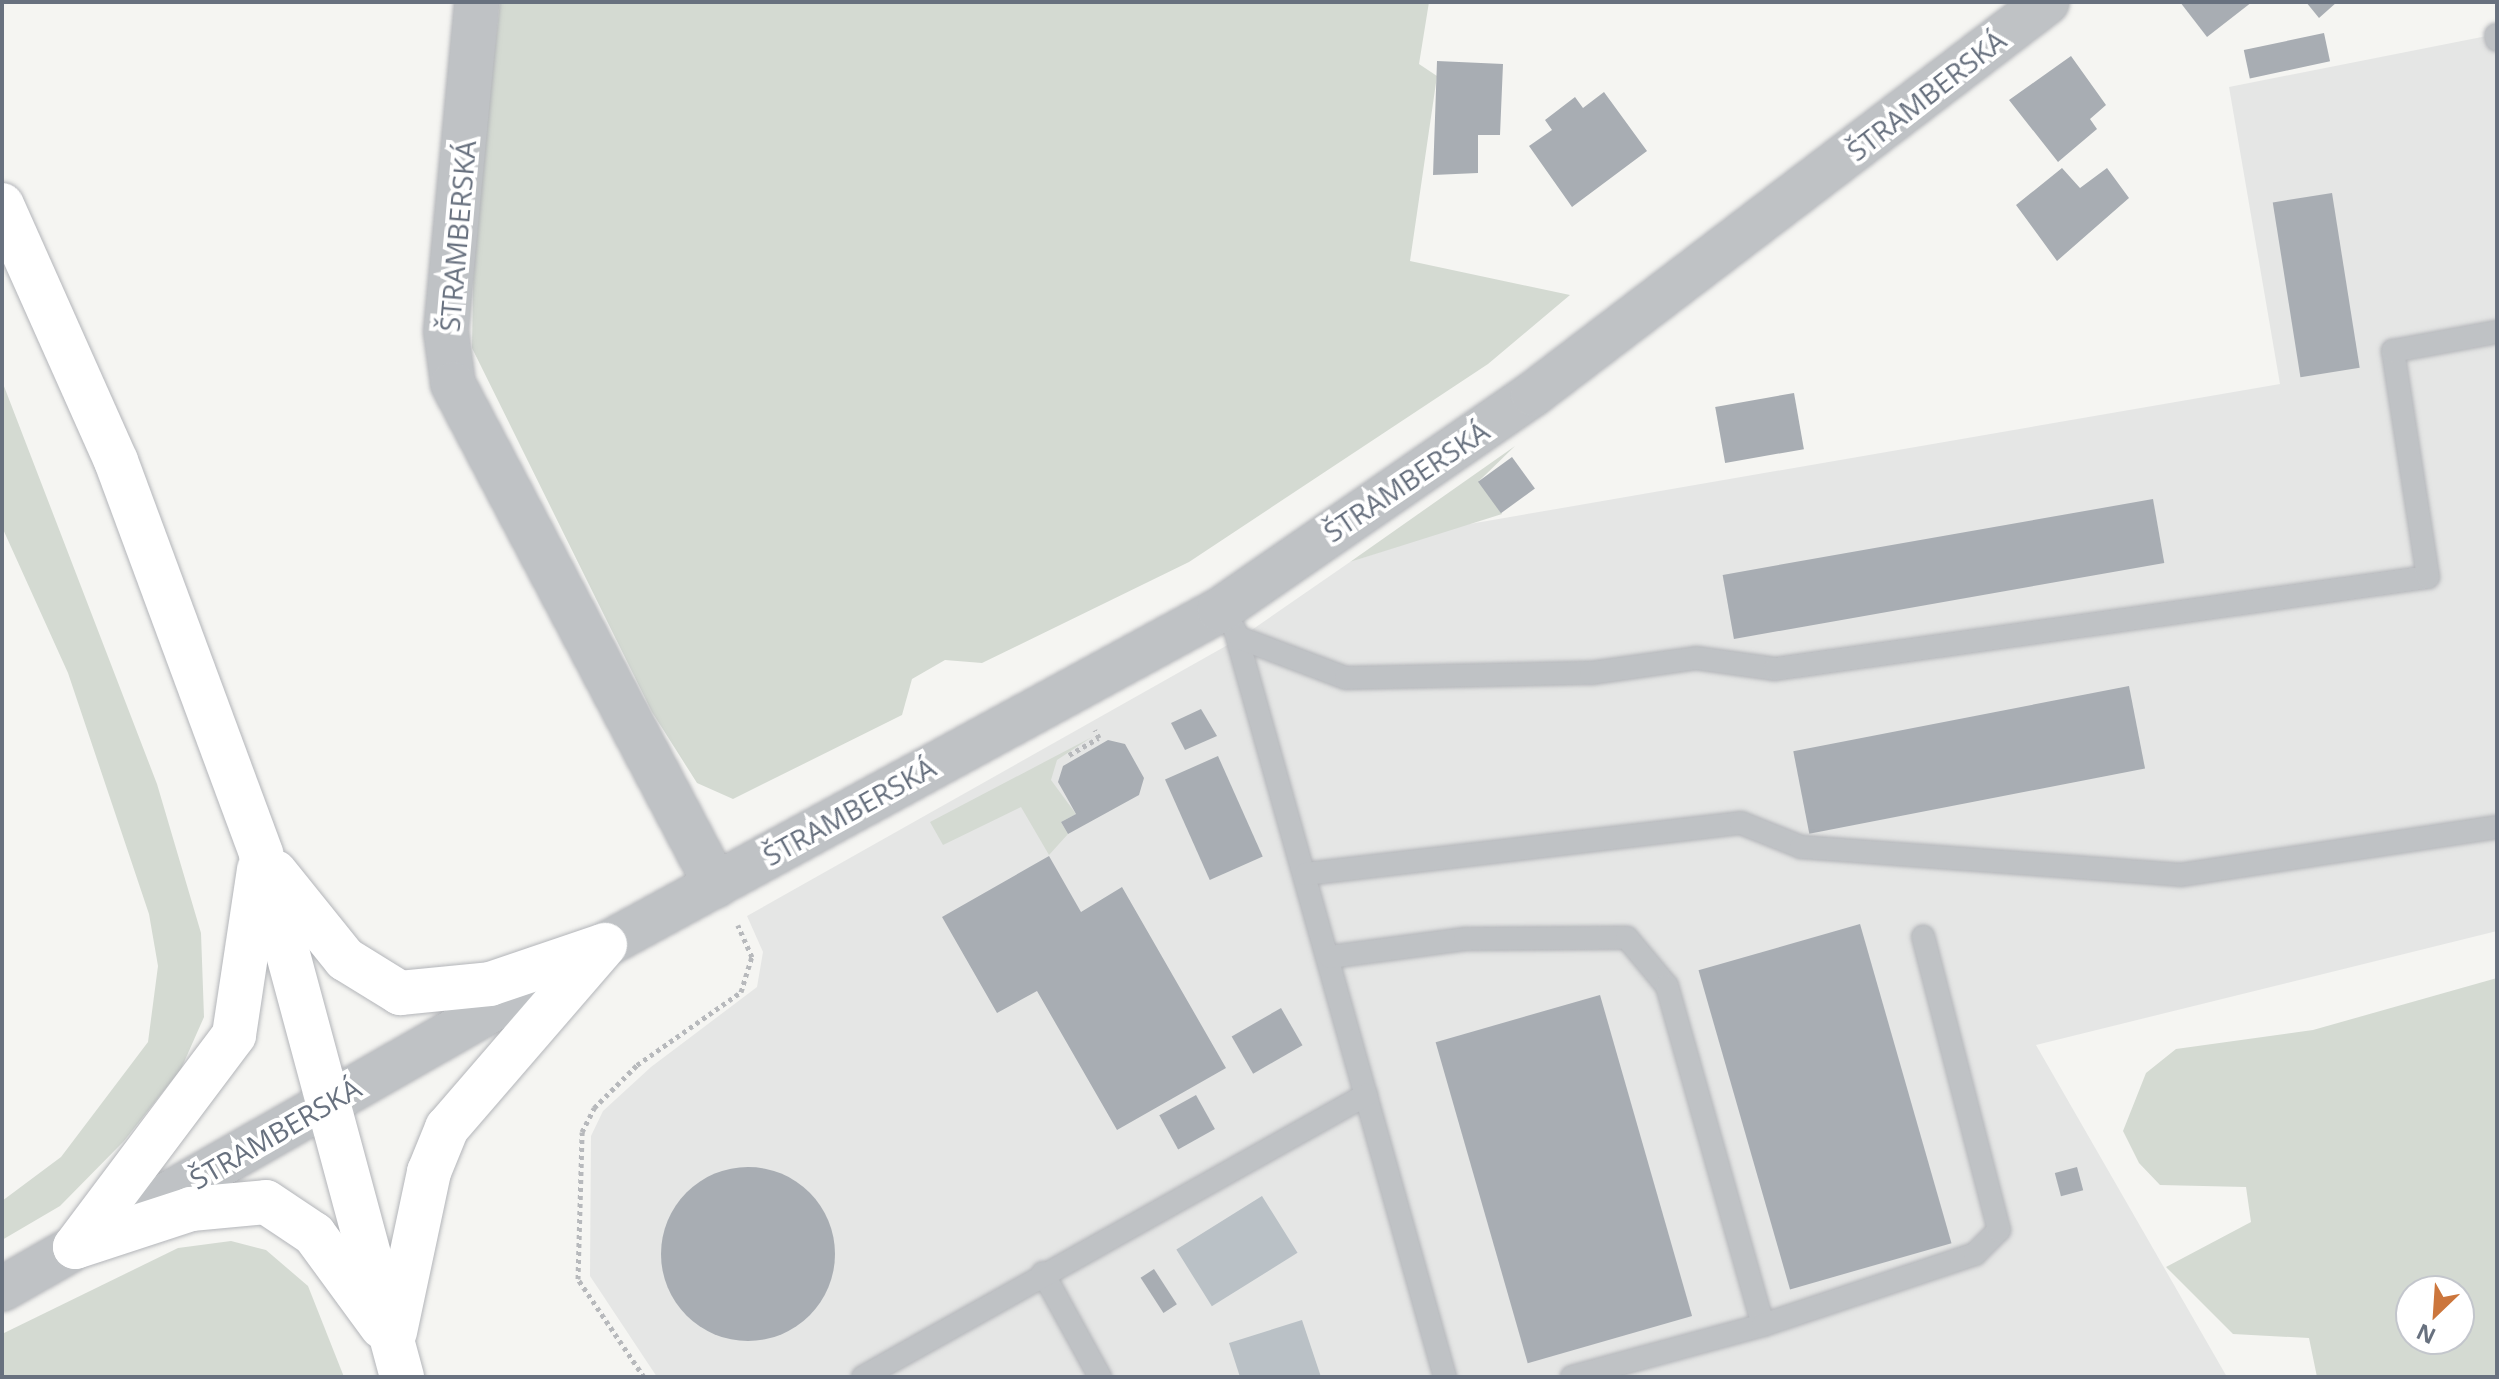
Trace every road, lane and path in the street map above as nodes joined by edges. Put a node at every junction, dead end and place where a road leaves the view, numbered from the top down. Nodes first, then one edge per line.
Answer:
1 (477, 2) edge
2 (2047, 2) edge
3 (2, 205) edge
4 (2497, 332) edge
5 (1230, 624) junction
6 (2497, 827) edge
7 (261, 854) junction
8 (1306, 874) junction
9 (716, 885) junction
10 (1923, 937) dead end
11 (605, 945) junction
12 (1330, 957) junction
13 (1366, 1095) junction
14 (333, 1100) junction
15 (75, 1247) junction
16 (1043, 1273) junction
17 (2, 1289) edge
18 (1763, 1325) junction
19 (398, 1359) edge
20 (644, 1377) edge
21 (863, 1377) edge
22 (1100, 1377) edge
23 (1445, 1377) edge
24 (1572, 1377) edge

1 - 9 street, ŠTRAMBERSKÁ
2 - 5 street, ŠTRAMBERSKÁ
3 - 7 main road
4 - 5 lane
5 - 8 lane
5 - 9 street, ŠTRAMBERSKÁ
6 - 8 lane
7 - 11 main road
7 - 14 main road
7 - 15 main road
8 - 12 lane
9 - 11 street, ŠTRAMBERSKÁ
9 - 20 path
10 - 18 lane
11 - 14 street, ŠTRAMBERSKÁ
11 - 19 main road
12 - 13 lane
12 - 18 lane
13 - 16 lane
13 - 23 lane
14 - 15 street, ŠTRAMBERSKÁ
14 - 19 main road
15 - 17 street, ŠTRAMBERSKÁ
15 - 19 main road
16 - 21 lane
16 - 22 lane
18 - 24 lane

